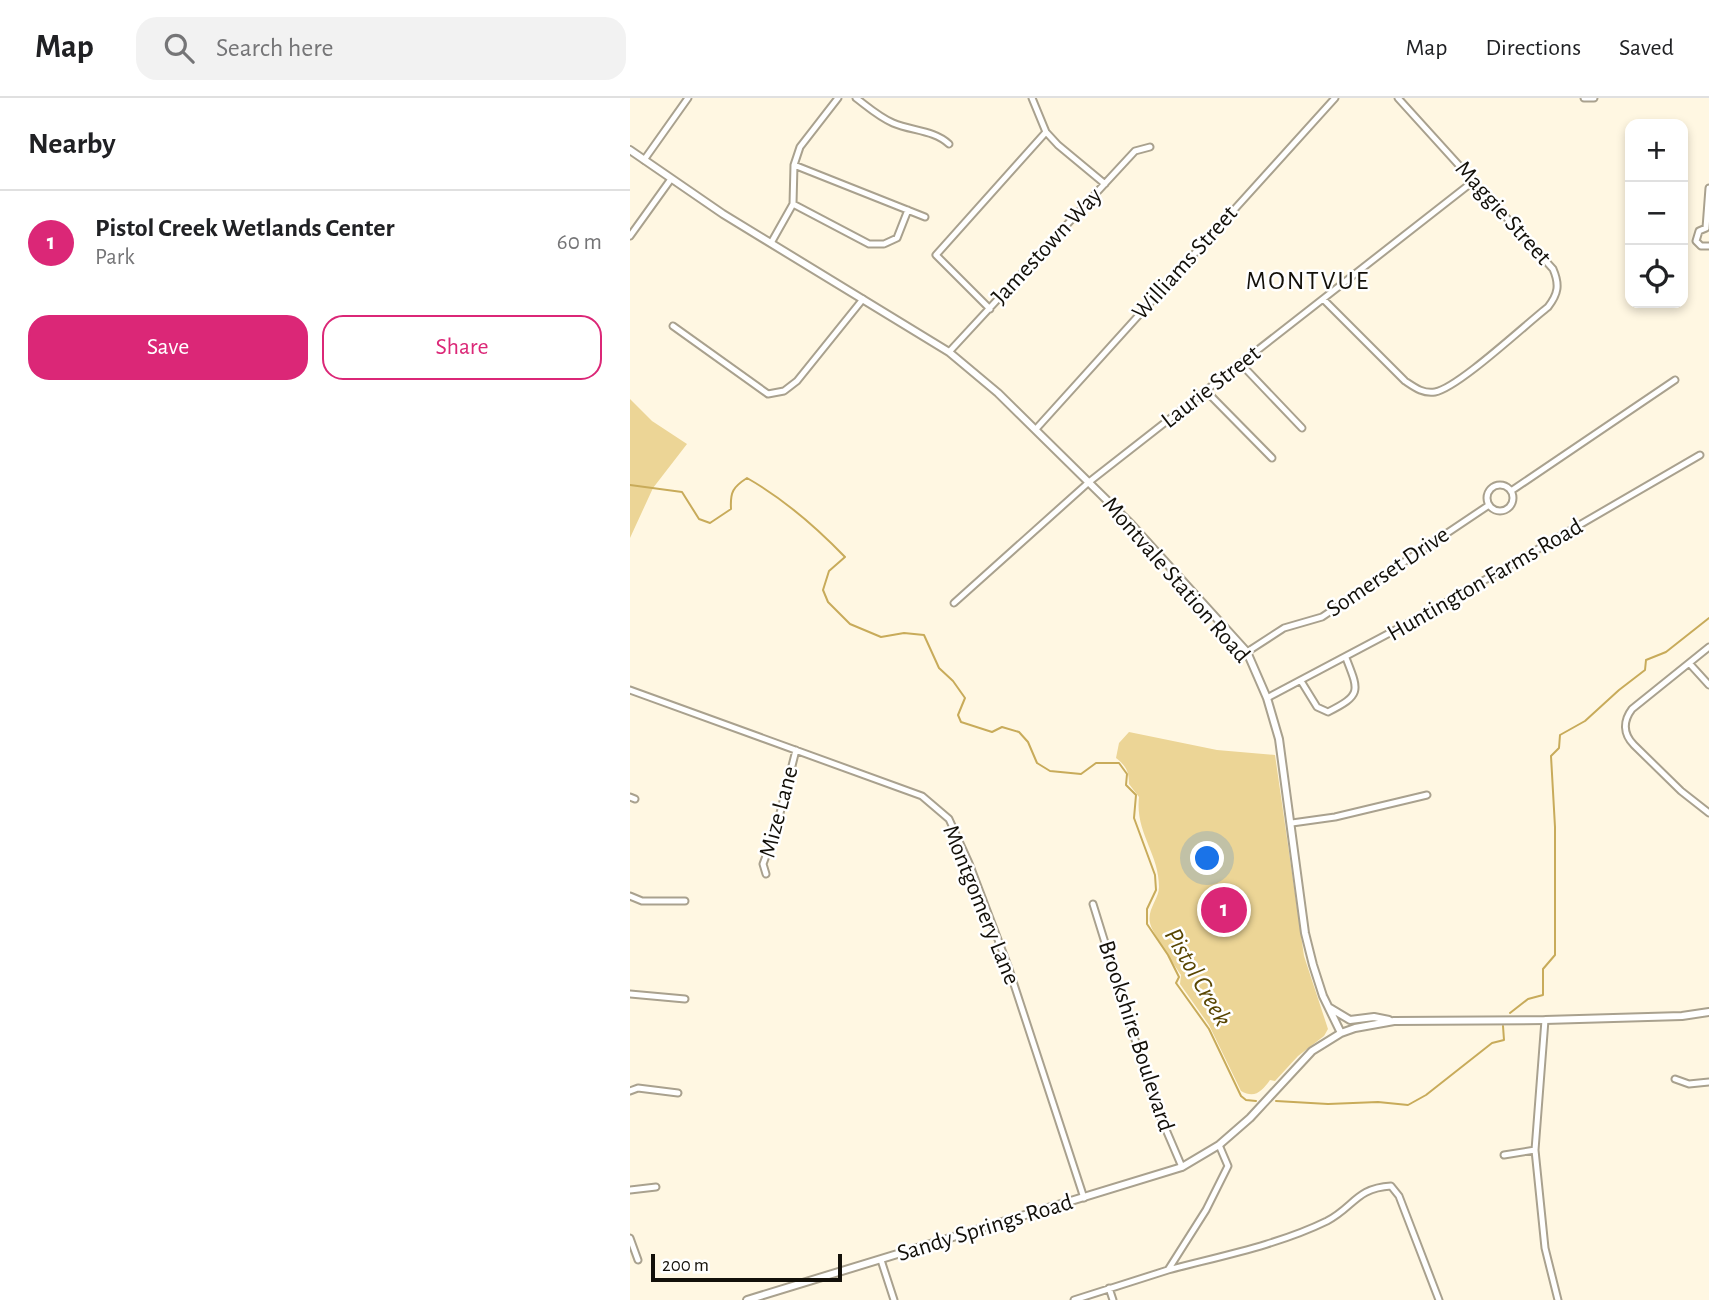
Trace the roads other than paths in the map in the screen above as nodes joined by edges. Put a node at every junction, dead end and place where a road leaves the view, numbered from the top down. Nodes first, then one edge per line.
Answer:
1 (688, 98) edge
2 (838, 98) edge
3 (856, 98) edge
4 (1032, 98) edge
5 (1335, 98) edge
6 (1398, 98) edge
7 (1584, 98) edge
8 (1594, 98) edge
9 (1046, 132) junction
10 (949, 144) dead end
11 (1150, 147) dead end
12 (630, 150) edge
13 (644, 160) junction
14 (794, 165) junction
15 (671, 179) junction
16 (1475, 180) junction
17 (1105, 184) junction
18 (1709, 188) edge
19 (793, 204) junction
20 (908, 210) junction
21 (925, 217) dead end
22 (1707, 229) edge
23 (630, 236) edge
24 (771, 243) junction
25 (1709, 246) edge
26 (863, 299) junction
27 (1323, 299) junction
28 (990, 309) junction
29 (673, 326) dead end
30 (949, 352) junction
31 (1241, 364) junction
32 (1675, 380) dead end
33 (1206, 391) junction
34 (1302, 428) dead end
35 (1036, 429) junction
36 (1700, 455) dead end
37 (1272, 458) dead end
38 (1089, 482) junction
39 (1511, 491) junction
40 (1489, 505) junction
41 (954, 603) dead end
42 (1709, 647) edge
43 (1247, 652) junction
44 (1346, 658) junction
45 (1689, 663) junction
46 (1301, 681) junction
47 (1709, 685) edge
48 (630, 690) edge
49 (1267, 698) junction
50 (796, 750) junction
51 (1427, 795) dead end
52 (1709, 814) edge
53 (1292, 823) junction
54 (766, 874) dead end
55 (630, 897) edge
56 (685, 901) dead end
57 (1093, 904) dead end
58 (630, 994) edge
59 (685, 999) dead end
60 (1328, 1007) junction
61 (1709, 1012) edge
62 (1545, 1020) junction
63 (1394, 1021) junction
64 (1341, 1033) junction
65 (1675, 1079) dead end
66 (1709, 1082) edge
67 (630, 1091) edge
68 (678, 1093) dead end
69 (1219, 1145) junction
70 (1535, 1150) junction
71 (1504, 1155) dead end
72 (1182, 1167) junction
73 (656, 1187) dead end
74 (630, 1190) edge
75 (1084, 1198) junction
76 (630, 1238) edge
77 (638, 1260) dead end
78 (881, 1260) junction
79 (1168, 1270) junction
80 (1109, 1288) junction
81 (747, 1300) edge
82 (894, 1300) edge
83 (1074, 1300) edge
84 (1113, 1300) edge
85 (1439, 1300) edge
86 (1559, 1300) edge

1 - 13 street
2 - 14 street
3 - 10 street
4 - 9 street
5 - 35 street, Williams Street
6 - 16 street, Maggie Street
7 - 8 street
9 - 17 street
9 - 28 street
11 - 17 street, Jamestown Way
12 - 13 street, Montvale Station Road
13 - 15 street, Montvale Station Road
14 - 19 street
14 - 20 street
15 - 23 street
15 - 24 street, Montvale Station Road
16 - 27 street, Laurie Street
16 - 27 street, Maggie Street
17 - 28 street, Jamestown Way
18 - 22 street
19 - 20 street
19 - 24 street
20 - 21 street
22 - 25 street
24 - 26 street, Montvale Station Road
26 - 29 street
26 - 30 street, Montvale Station Road
27 - 31 street, Laurie Street
28 - 30 street, Jamestown Way
30 - 35 street, Montvale Station Road
31 - 33 street, Laurie Street
31 - 34 street
32 - 39 street, Somerset Drive
33 - 37 street
33 - 38 street, Laurie Street
35 - 38 street, Montvale Station Road
36 - 44 street, Huntington Farms Road
38 - 41 street, Laurie Street
38 - 43 street, Montvale Station Road
39 - 40 street, Somerset Drive
39 - 40 street, Somerset Drive
40 - 43 street, Somerset Drive
42 - 45 street
43 - 49 street, Montvale Station Road
44 - 46 street, Huntington Farms Road
44 - 46 street
45 - 47 street
45 - 52 street
46 - 49 street, Huntington Farms Road
48 - 50 street, Montgomery Lane
49 - 53 street, Montvale Station Road
50 - 54 street, Mize Lane
50 - 75 street, Montgomery Lane
51 - 53 street
53 - 60 street, Montvale Station Road
55 - 56 street
57 - 72 street, Brookshire Boulevard
58 - 59 street
60 - 63 street
60 - 64 street, Montvale Station Road
61 - 62 street
62 - 63 street
62 - 70 street
63 - 64 street
64 - 69 street, Sandy Springs Road
65 - 66 street
67 - 68 street
69 - 72 street, Sandy Springs Road
69 - 79 street
70 - 71 street
70 - 86 street
72 - 75 street, Sandy Springs Road
73 - 74 street
75 - 78 street, Sandy Springs Road
76 - 77 street
78 - 81 street, Sandy Springs Road
78 - 82 street
79 - 80 street
79 - 85 street
80 - 83 street
80 - 84 street

